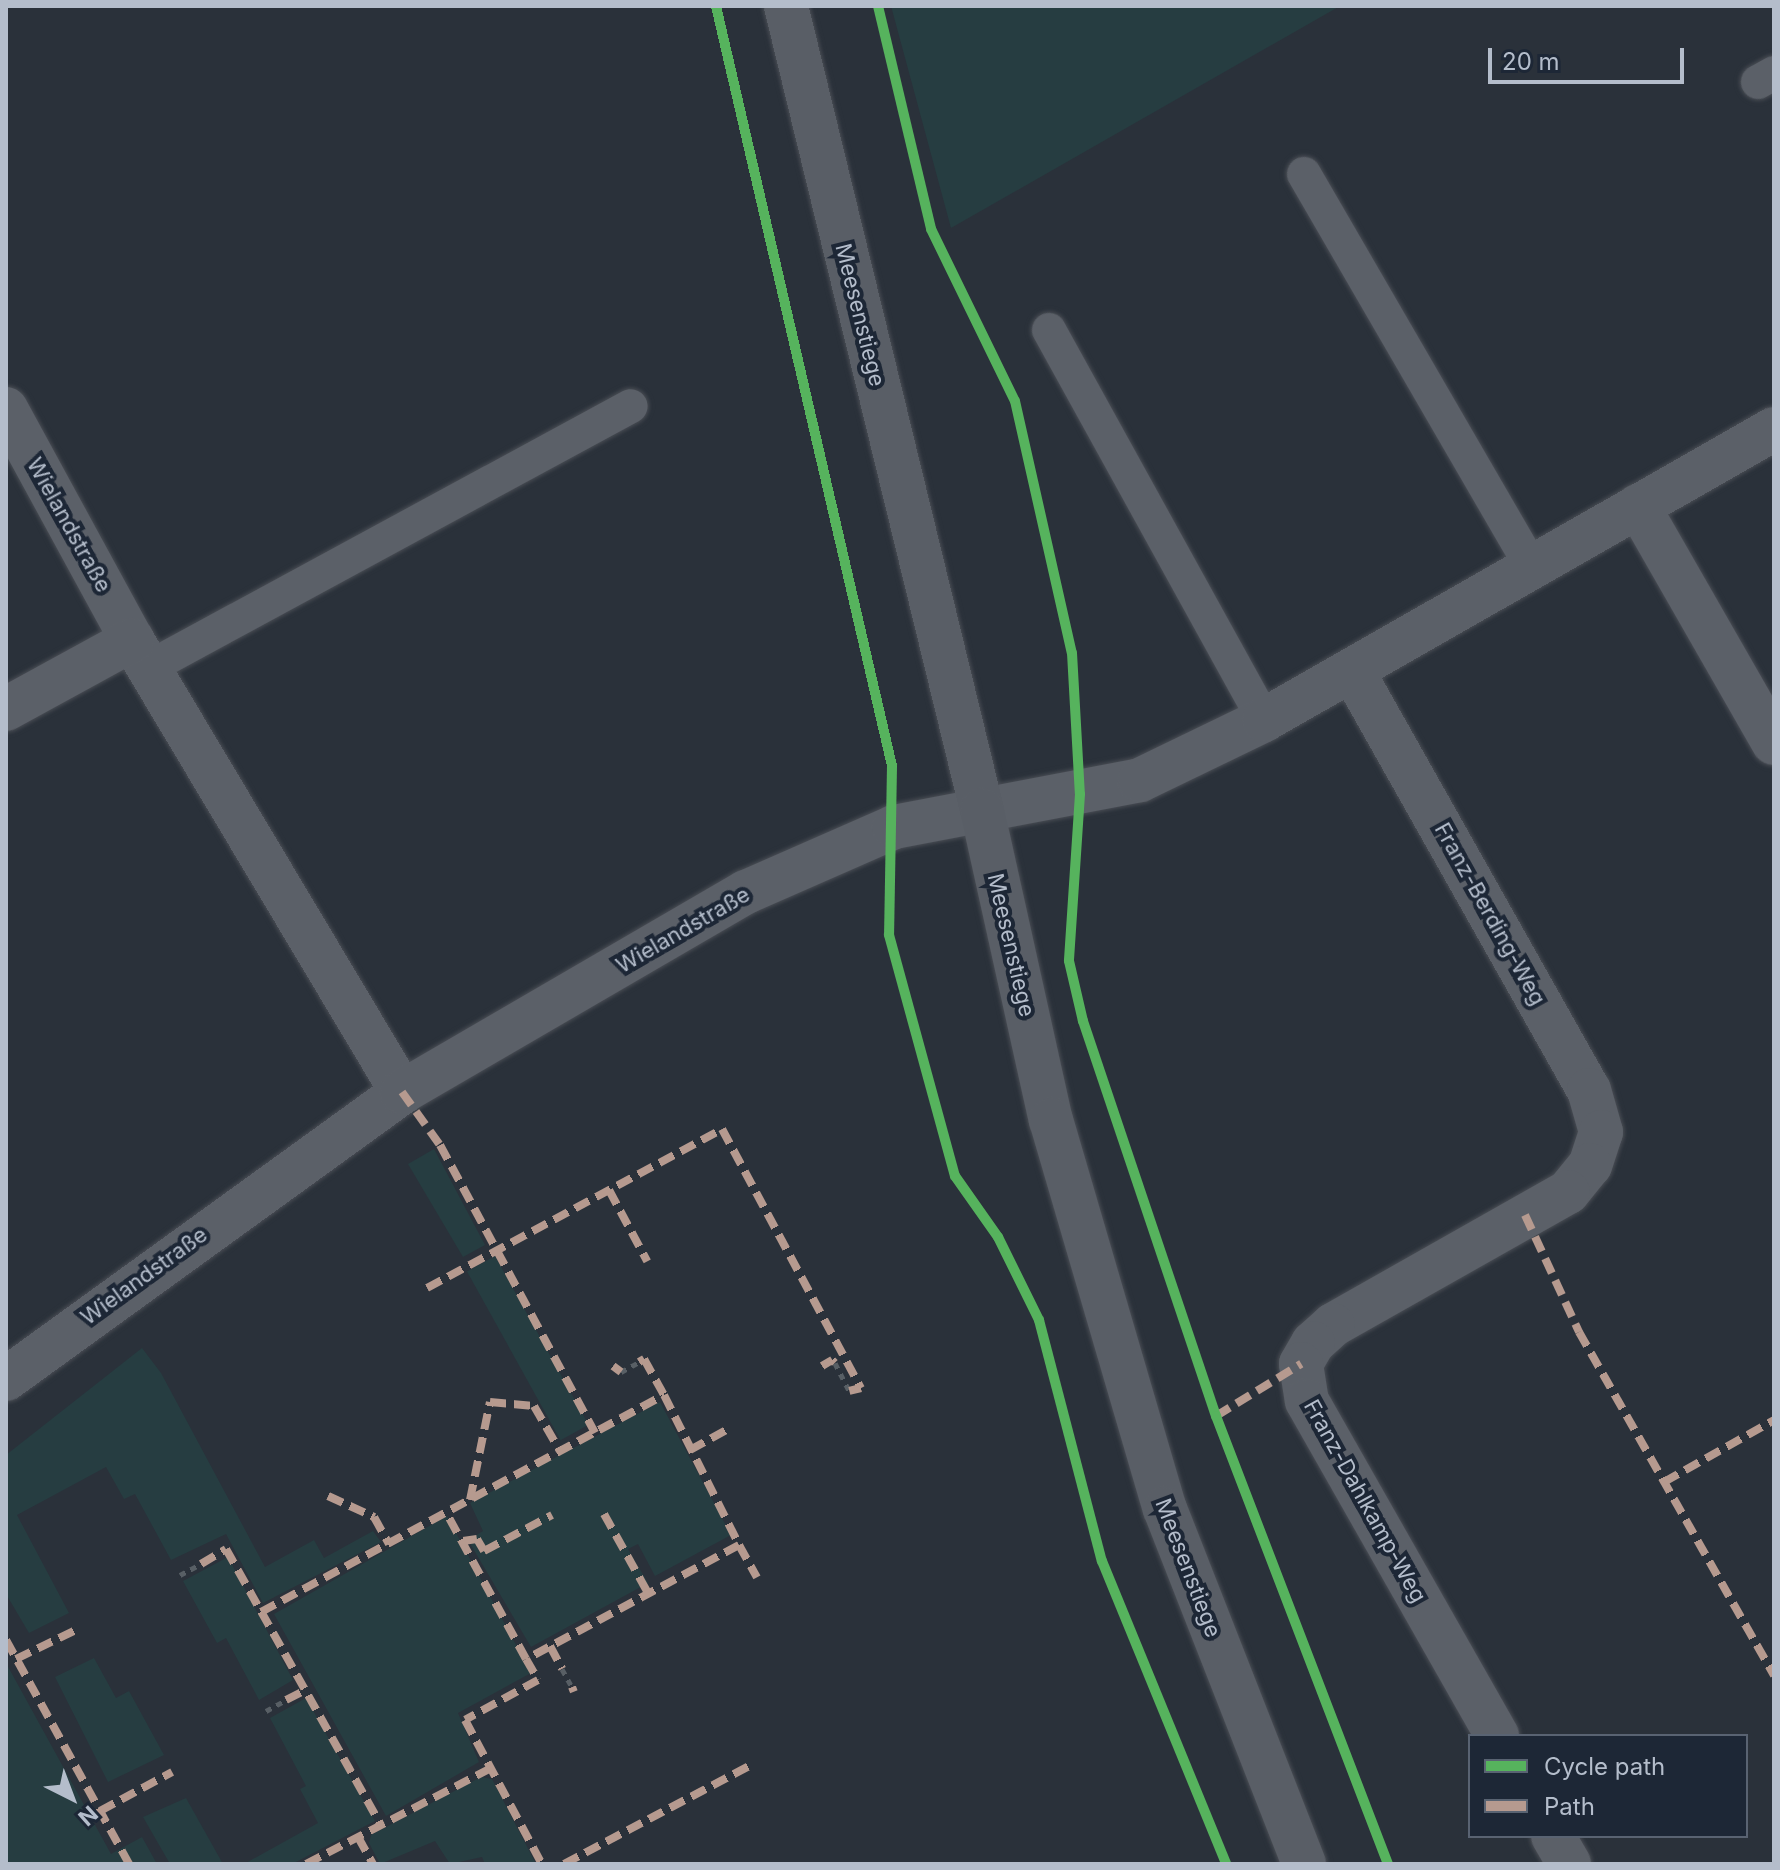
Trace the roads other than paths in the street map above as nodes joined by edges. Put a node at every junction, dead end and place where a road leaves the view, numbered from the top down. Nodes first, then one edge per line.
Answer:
1 (786, 6) edge
2 (1304, 174) dead end
3 (1049, 330) dead end
4 (631, 406) dead end
5 (6, 409) edge
6 (1774, 429) edge
7 (1638, 506) junction
8 (1532, 567) junction
9 (140, 654) junction
10 (1352, 670) junction
11 (6, 709) edge
12 (1264, 720) junction
13 (1774, 743) edge
14 (982, 810) junction
15 (402, 1092) junction
16 (1590, 1165) joint
17 (6, 1379) edge
18 (1496, 1734) edge
19 (1554, 1838) edge
20 (1304, 1864) edge
21 (1569, 1864) edge

1 - 14 street, Meesenstiege
2 - 8 lane
3 - 12 lane
4 - 9 lane
5 - 9 street, Wielandstraße
6 - 7 street
7 - 8 street
7 - 13 street
8 - 10 street
9 - 11 street
9 - 15 street, Wielandstraße
10 - 12 street
10 - 16 street, Franz-Berding-Weg
12 - 14 street
14 - 15 street, Wielandstraße
14 - 20 street, Meesenstiege
15 - 17 street, Wielandstraße
16 - 18 street, Franz-Dahlkamp-Weg
19 - 21 street

